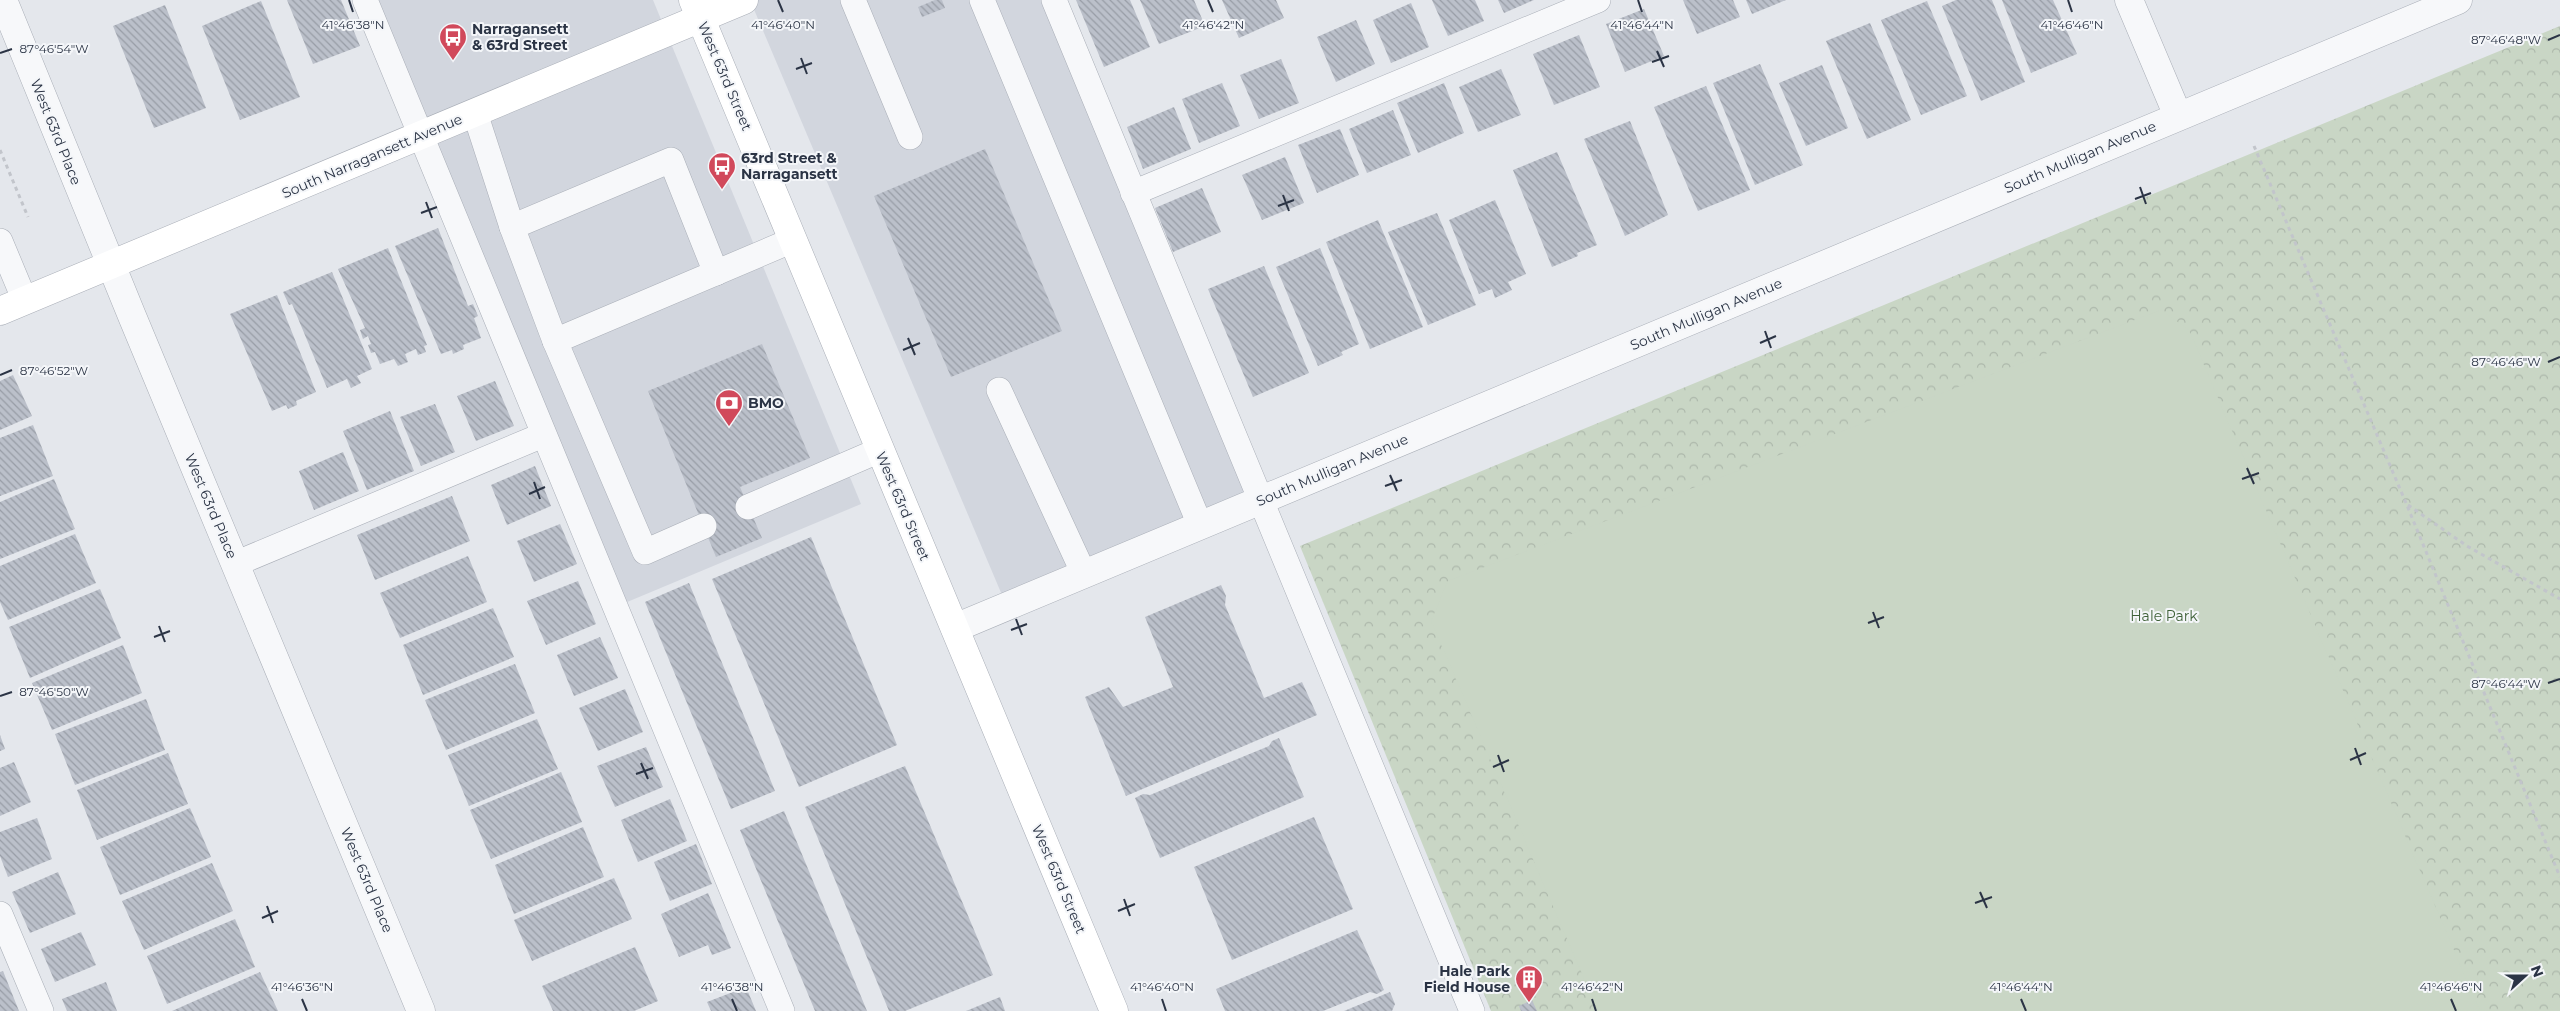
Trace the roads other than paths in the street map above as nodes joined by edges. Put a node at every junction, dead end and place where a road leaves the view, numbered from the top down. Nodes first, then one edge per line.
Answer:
1 (3, 0) edge
2 (365, 0) edge
3 (744, 0) edge
4 (853, 0) edge
5 (982, 0) edge
6 (1054, 0) edge
7 (1598, 0) edge
8 (2129, 0) edge
9 (2458, 0) edge
10 (697, 9) edge
11 (475, 113) junction
12 (2178, 116) junction
13 (419, 136) junction
14 (910, 137) dead end
15 (1133, 193) junction
16 (512, 227) junction
17 (793, 240) junction
18 (0, 242) edge
19 (110, 265) junction
20 (716, 273) junction
21 (12, 306) edge
22 (554, 342) junction
23 (999, 390) dead end
24 (543, 434) junction
25 (880, 450) junction
26 (1261, 500) junction
27 (748, 508) dead end
28 (1200, 525) junction
29 (704, 526) dead end
30 (235, 564) junction
31 (1084, 574) junction
32 (955, 628) junction
33 (0, 914) edge
34 (41, 1011) edge
35 (421, 1011) edge
36 (782, 1011) edge
37 (1114, 1011) edge
38 (1472, 1011) edge

1 - 19 street, West 63rd Place
2 - 13 lane
3 - 10 main road, South Narragansett Avenue
4 - 14 lane
5 - 28 lane
6 - 15 lane
7 - 15 lane
8 - 12 street
9 - 12 street, South Mulligan Avenue
10 - 11 main road, South Narragansett Avenue
10 - 17 main road, West 63rd Street
11 - 13 main road, South Narragansett Avenue
11 - 16 lane
12 - 26 street, South Mulligan Avenue
13 - 19 main road, South Narragansett Avenue
13 - 24 lane
15 - 26 lane
16 - 20 lane
16 - 22 lane
17 - 20 lane
17 - 25 main road, West 63rd Street
18 - 21 lane
19 - 21 main road, South Narragansett Avenue
19 - 30 street, West 63rd Place
20 - 22 lane
22 - 29 lane
23 - 31 lane
24 - 30 lane
24 - 36 lane
25 - 27 lane
25 - 32 main road, West 63rd Street
26 - 28 street, South Mulligan Avenue
26 - 38 lane
28 - 31 street, South Mulligan Avenue
30 - 35 street, West 63rd Place
31 - 32 street, South Mulligan Avenue
32 - 37 main road, West 63rd Street
33 - 34 lane

